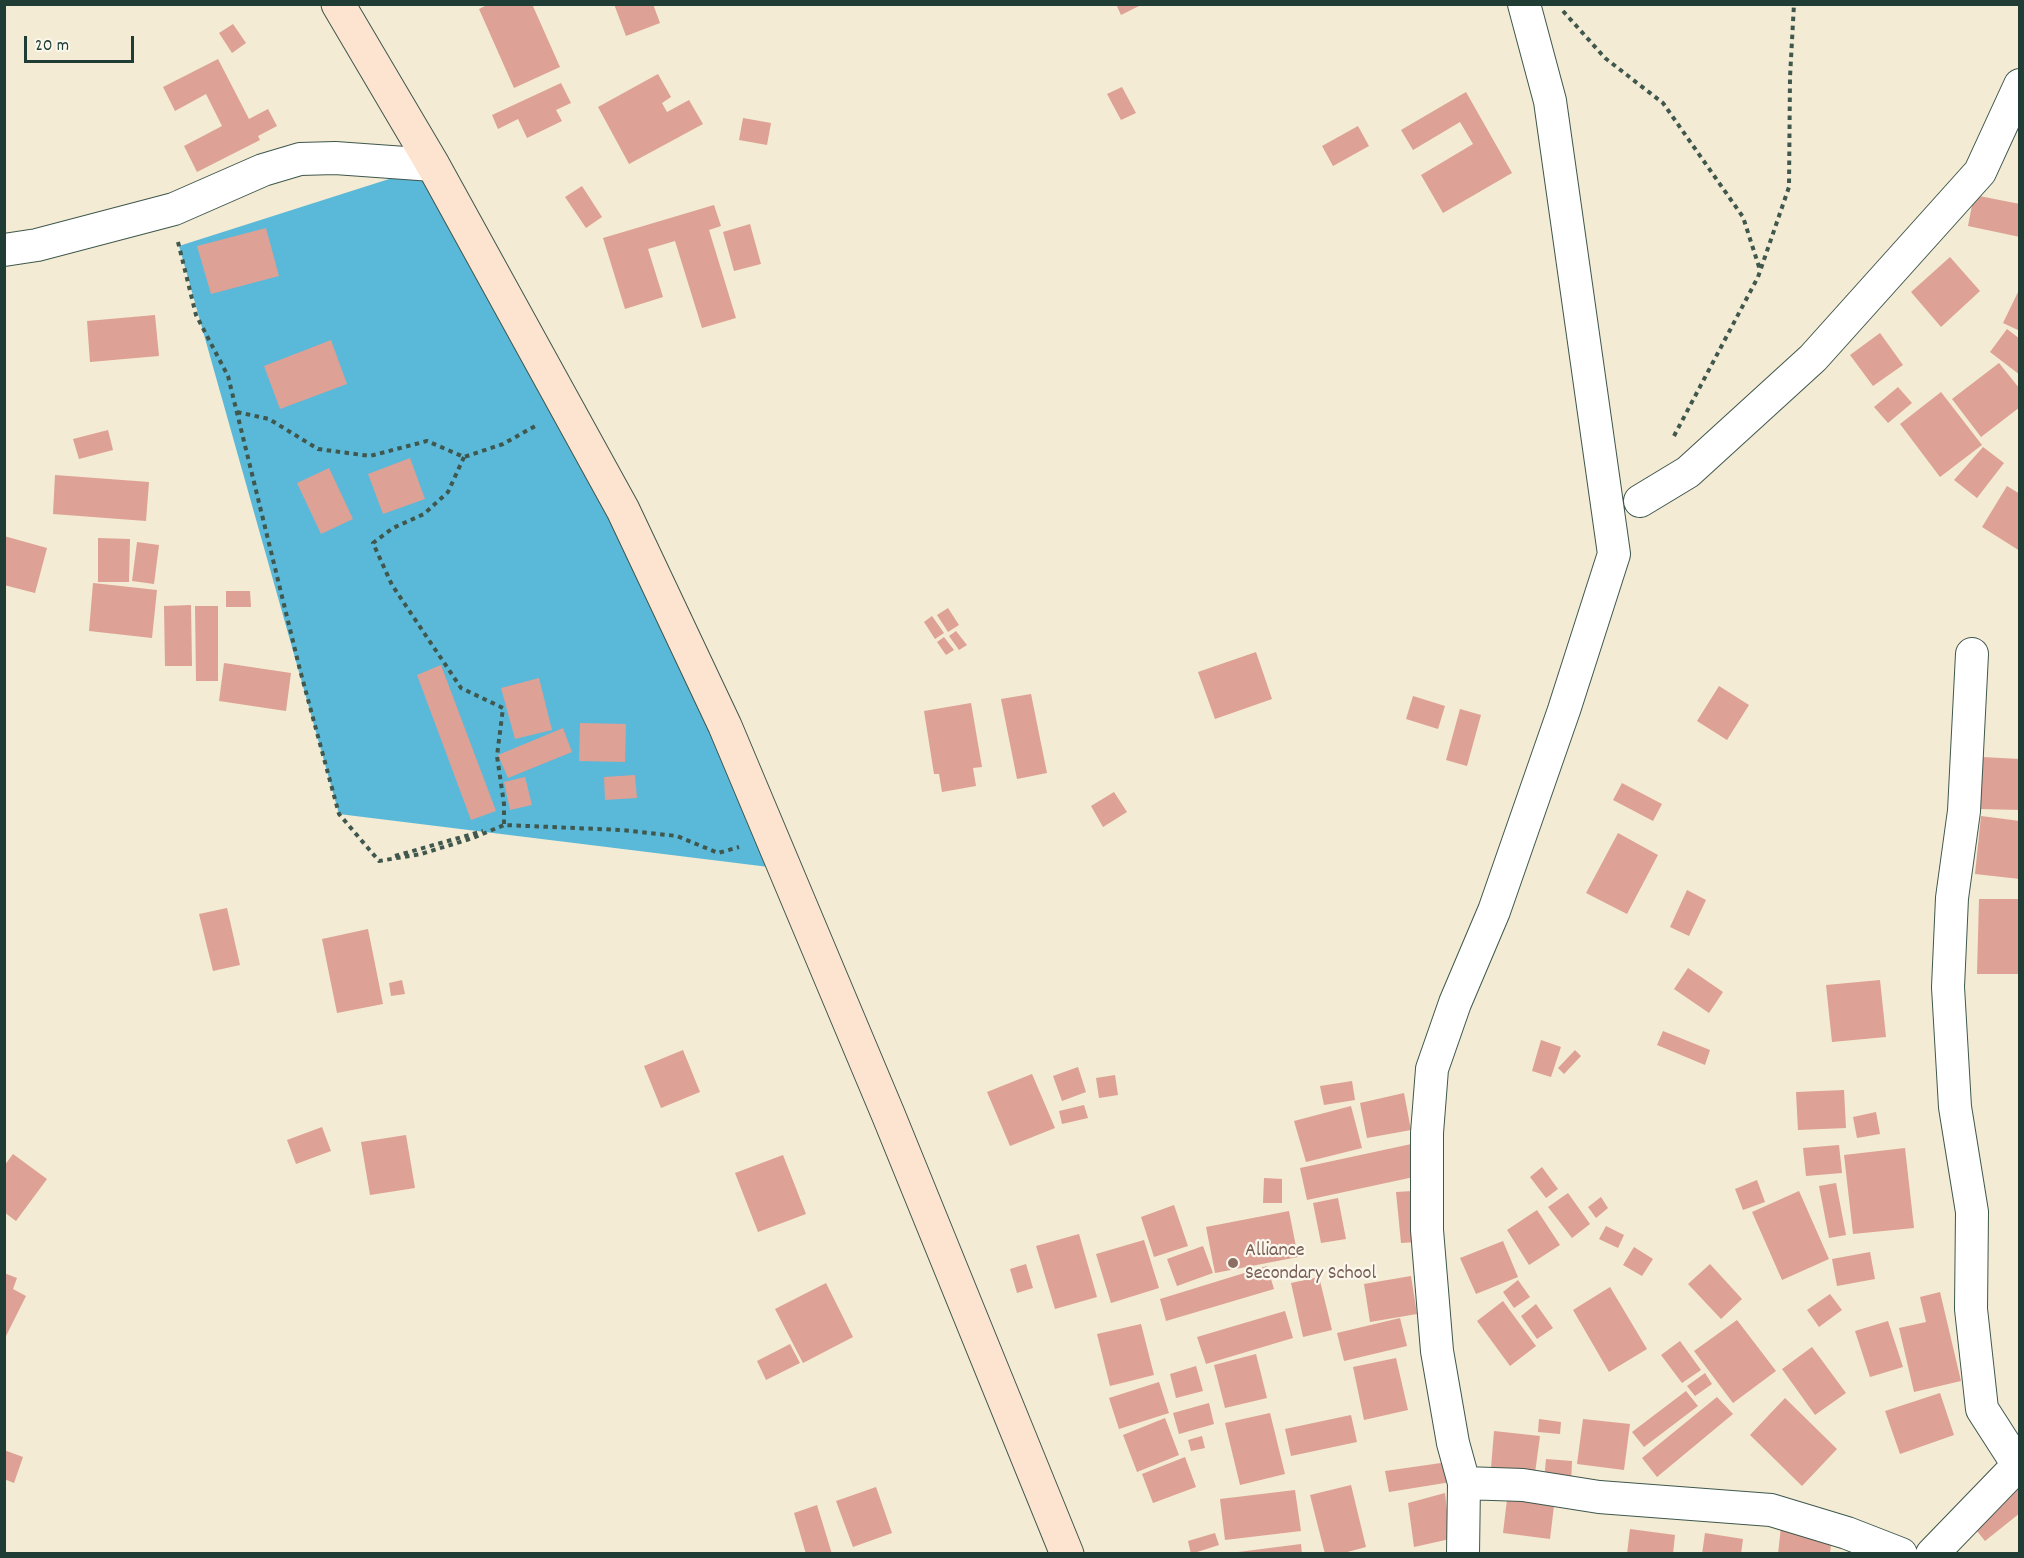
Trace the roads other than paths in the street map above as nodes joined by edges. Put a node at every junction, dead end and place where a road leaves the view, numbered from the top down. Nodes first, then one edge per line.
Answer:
1 (338, 4) edge
2 (1524, 4) edge
3 (2019, 85) edge
4 (433, 165) junction
5 (4, 250) edge
6 (1640, 501) dead end
7 (1972, 654) dead end
8 (2018, 1464) edge
9 (1464, 1483) junction
10 (1067, 1554) edge
11 (1463, 1554) edge
12 (1900, 1554) edge
13 (1932, 1554) edge

1 - 4 main road
2 - 9 street
3 - 6 street
4 - 5 street
4 - 10 main road
7 - 8 street
8 - 13 street
9 - 11 street
9 - 12 street

